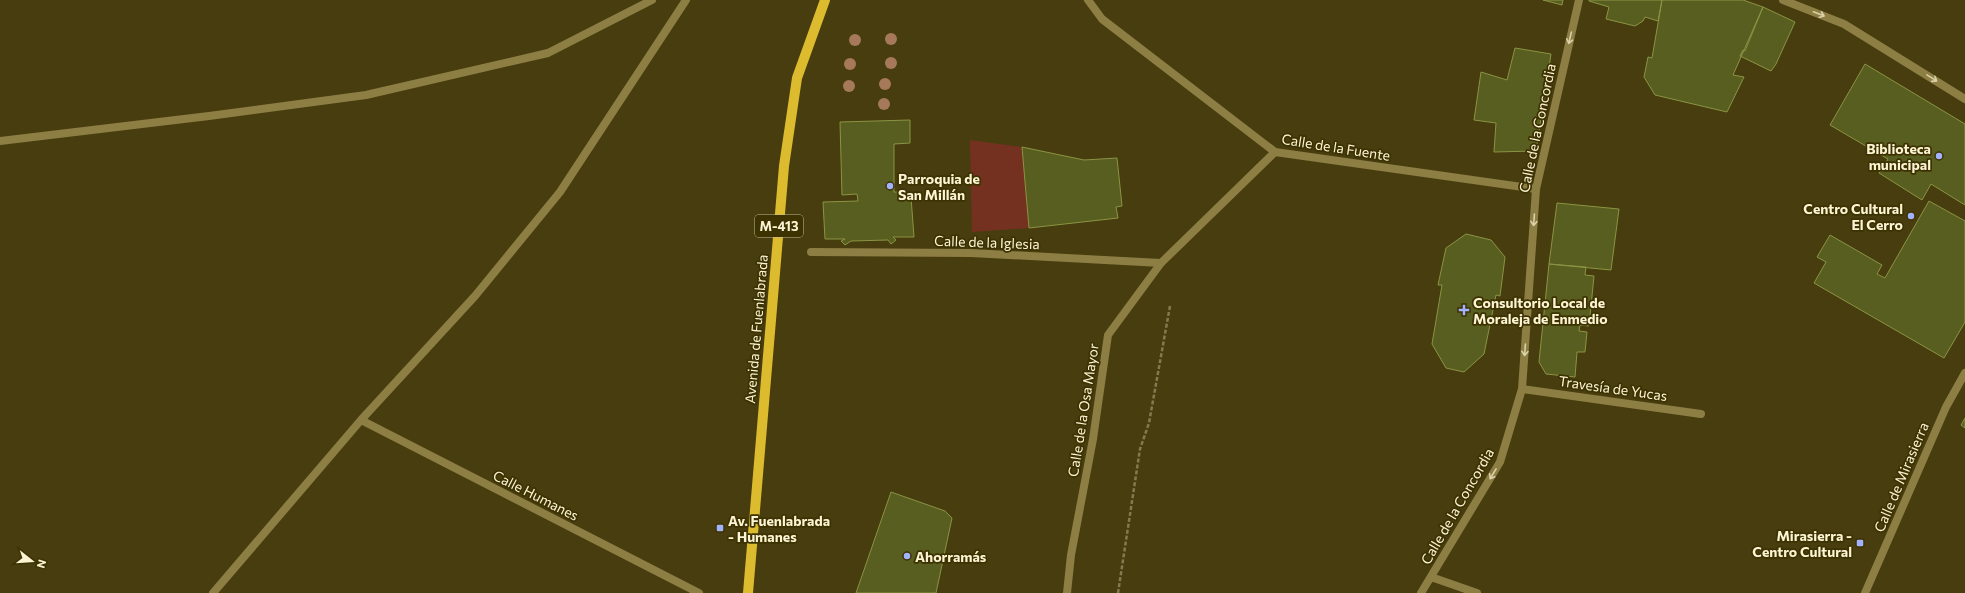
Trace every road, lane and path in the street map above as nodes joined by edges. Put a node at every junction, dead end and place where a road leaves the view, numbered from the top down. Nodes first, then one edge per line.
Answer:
1 (652, 0) edge
2 (686, 0) edge
3 (825, 0) edge
4 (1088, 0) edge
5 (1579, 0) edge
6 (1783, 0) edge
7 (1965, 99) edge
8 (0, 141) edge
9 (1275, 152) junction
10 (1536, 189) junction
11 (811, 252) dead end
12 (1161, 263) junction
13 (1170, 306) dead end
14 (1965, 373) edge
15 (1522, 389) junction
16 (1701, 414) dead end
17 (362, 420) junction
18 (1431, 577) junction
19 (213, 593) edge
20 (699, 593) edge
21 (748, 593) edge
22 (1067, 593) edge
23 (1118, 593) edge
24 (1421, 593) edge
25 (1477, 593) edge
26 (1865, 593) edge

1 - 8 street
2 - 17 street
3 - 21 main road, Avenida de Fuenlabrada / M-413
4 - 9 street, Calle de la Fuente
5 -> 10 street, Calle de la Concordia
6 -> 7 street
9 - 10 street, Calle de la Fuente
9 - 12 street, Calle de la Osa Mayor
10 -> 15 street, Calle de la Concordia
11 - 12 street, Calle de la Iglesia
12 - 22 street, Calle de la Osa Mayor
13 - 23 path
14 - 26 street, Calle de Mirasierra
15 - 16 street, Travesía de Yucas
15 -> 18 street, Calle de la Concordia
17 - 19 street
17 - 20 street, Calle Humanes
18 - 24 street, Calle de la Concordia
18 - 25 street

